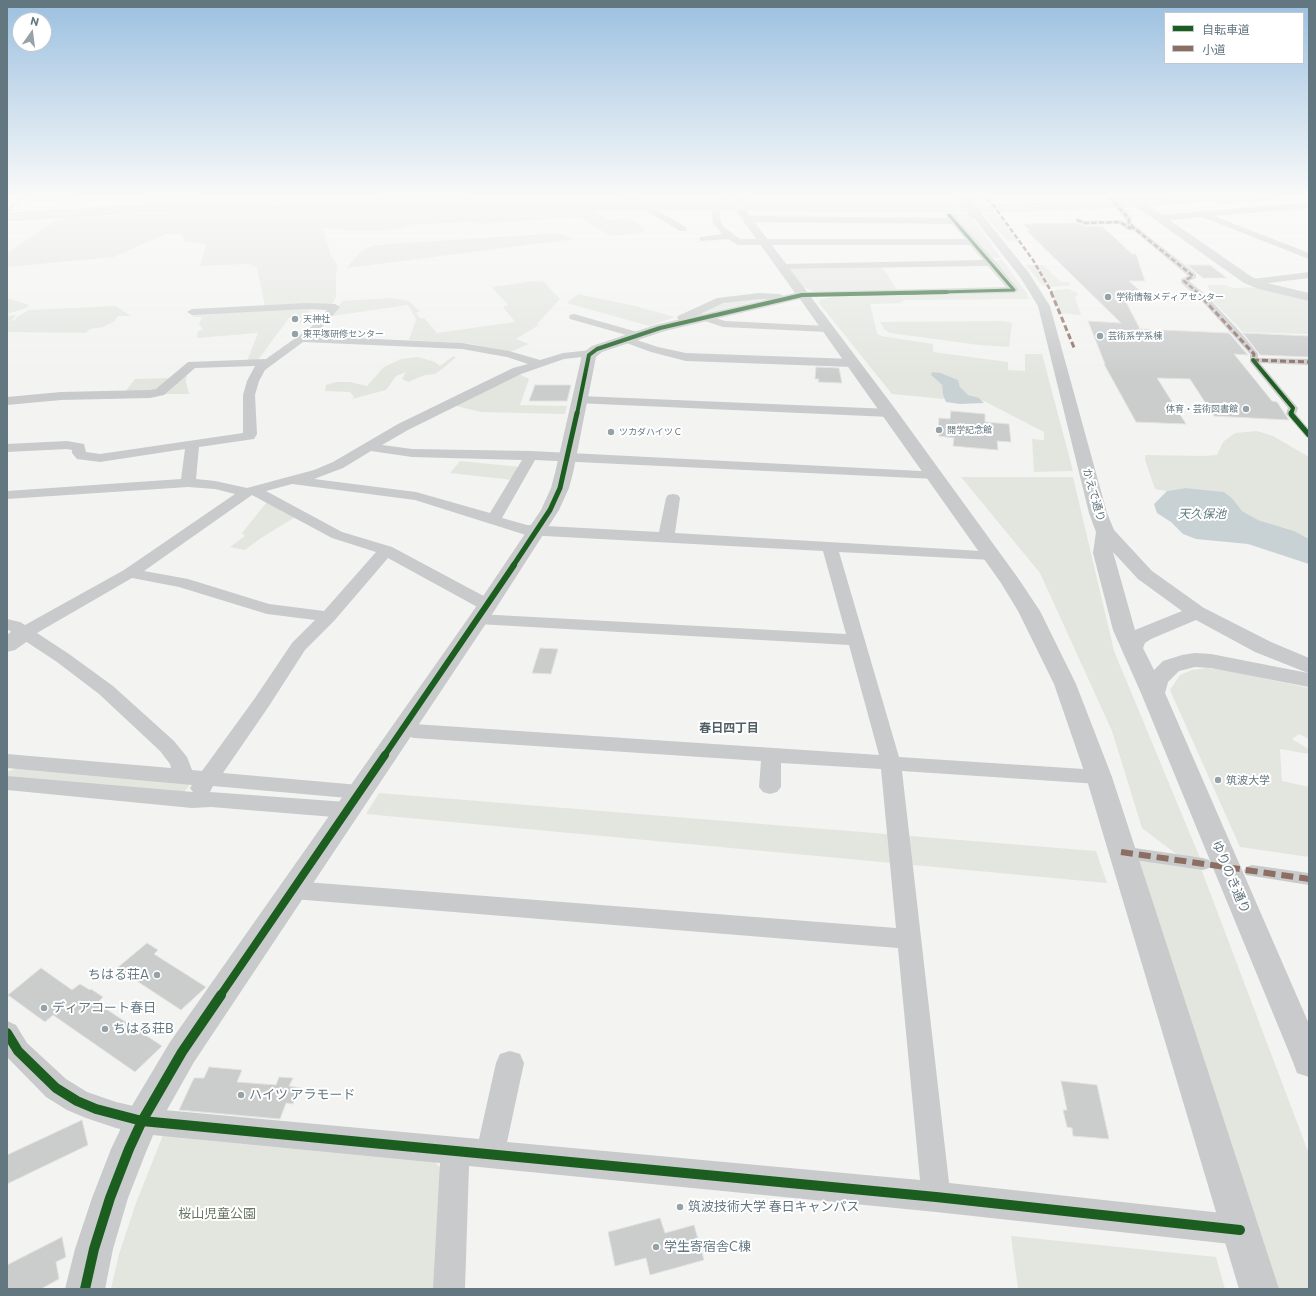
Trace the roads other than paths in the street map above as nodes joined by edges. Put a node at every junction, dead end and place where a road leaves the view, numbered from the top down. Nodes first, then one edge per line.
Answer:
1 (774, 256) edge
2 (986, 256) edge
3 (1009, 256) edge
4 (1170, 256) edge
5 (1215, 256) edge
6 (992, 263) junction
7 (782, 267) junction
8 (1309, 275) edge
9 (1252, 282) junction
10 (792, 297) junction
11 (1309, 298) edge
12 (192, 312) dead end
13 (575, 316) dead end
14 (694, 319) junction
15 (827, 329) junction
16 (631, 337) junction
17 (303, 339) junction
18 (591, 352) junction
19 (1253, 360) junction
20 (267, 362) junction
21 (1309, 362) edge
22 (538, 364) junction
23 (853, 364) junction
24 (580, 400) junction
25 (7, 401) edge
26 (890, 413) junction
27 (1309, 435) edge
28 (192, 444) junction
29 (370, 447) junction
30 (7, 448) edge
31 (531, 456) junction
32 (568, 458) junction
33 (935, 475) junction
34 (291, 480) junction
35 (188, 483) junction
36 (250, 491) junction
37 (7, 495) edge
38 (673, 498) dead end
39 (494, 519) junction
40 (538, 531) junction
41 (1104, 532) junction
42 (666, 538) junction
43 (830, 547) junction
44 (386, 550) junction
45 (992, 555) junction
46 (130, 573) junction
47 (482, 612) junction
48 (1197, 612) junction
49 (328, 617) junction
50 (13, 634) edge
51 (856, 640) junction
52 (1132, 648) junction
53 (1309, 666) edge
54 (1309, 680) edge
55 (1153, 693) junction
56 (402, 728) junction
57 (771, 755) junction
58 (9, 763) edge
59 (891, 763) junction
60 (184, 777) junction
61 (1099, 777) junction
62 (206, 780) junction
63 (7, 783) edge
64 (770, 787) dead end
65 (192, 800) junction
66 (353, 801) junction
67 (1121, 852) junction
68 (1203, 864) dead end
69 (1252, 871) dead end
70 (1309, 879) edge
71 (293, 890) junction
72 (909, 939) junction
73 (11, 1046) edge
74 (1309, 1062) edge
75 (510, 1063) dead end
76 (142, 1121) junction
77 (455, 1152) junction
78 (490, 1155) junction
79 (936, 1197) junction
80 (1240, 1230) junction
81 (85, 1289) edge
82 (449, 1289) edge
83 (1259, 1289) edge

1 - 7 street
2 - 6 street
3 - 41 street, かえで通り, bridge
4 - 19 street
5 - 9 street
6 - 7 street
6 - 10 street
7 - 10 street
8 - 9 street
9 - 11 street
10 - 14 street
10 - 15 street
12 - 17 street
13 - 16 street
14 - 15 street
14 - 16 street
15 - 23 street
16 - 18 street
16 - 23 street
17 - 20 street
17 - 22 street
18 - 22 street
18 - 24 street
19 - 21 street
19 - 27 street
20 - 25 street
20 - 28 street
22 - 29 street
23 - 26 street
24 - 26 street
24 - 32 street
26 - 33 street
28 - 30 street
28 - 35 street
29 - 31 street
29 - 34 street
31 - 32 street
31 - 39 street
32 - 33 street
32 - 40 street
33 - 45 street
34 - 36 street
34 - 39 street
35 - 36 street
35 - 37 street
36 - 44 street
36 - 46 street
38 - 42 street
39 - 40 street
40 - 42 street
40 - 47 street
41 - 48 street, かえで通り
41 - 52 street
42 - 43 street
43 - 45 street
43 - 51 street
44 - 47 street
44 - 49 street
45 - 61 street
46 - 49 street
46 - 50 street
47 - 51 street
47 - 56 street
48 - 52 street
48 - 53 street, かえで通り
49 - 62 street
50 - 60 street
51 - 59 street
52 - 55 street
54 - 55 street
55 - 74 street, ゆりのき通り
56 - 57 street
56 - 66 street
57 - 59 street
57 - 64 street
58 - 60 street
59 - 61 street
59 - 72 street
60 - 62 street
61 - 67 street
62 - 65 street
62 - 66 street
63 - 65 street
65 - 66 street
66 - 71 street
67 - 68 street
67 - 80 street
69 - 70 street
71 - 72 street
71 - 76 street
72 - 79 street
73 - 76 street
75 - 78 street
76 - 77 street
76 - 81 street
77 - 78 street
77 - 82 street
78 - 79 street
79 - 80 street
80 - 83 street

